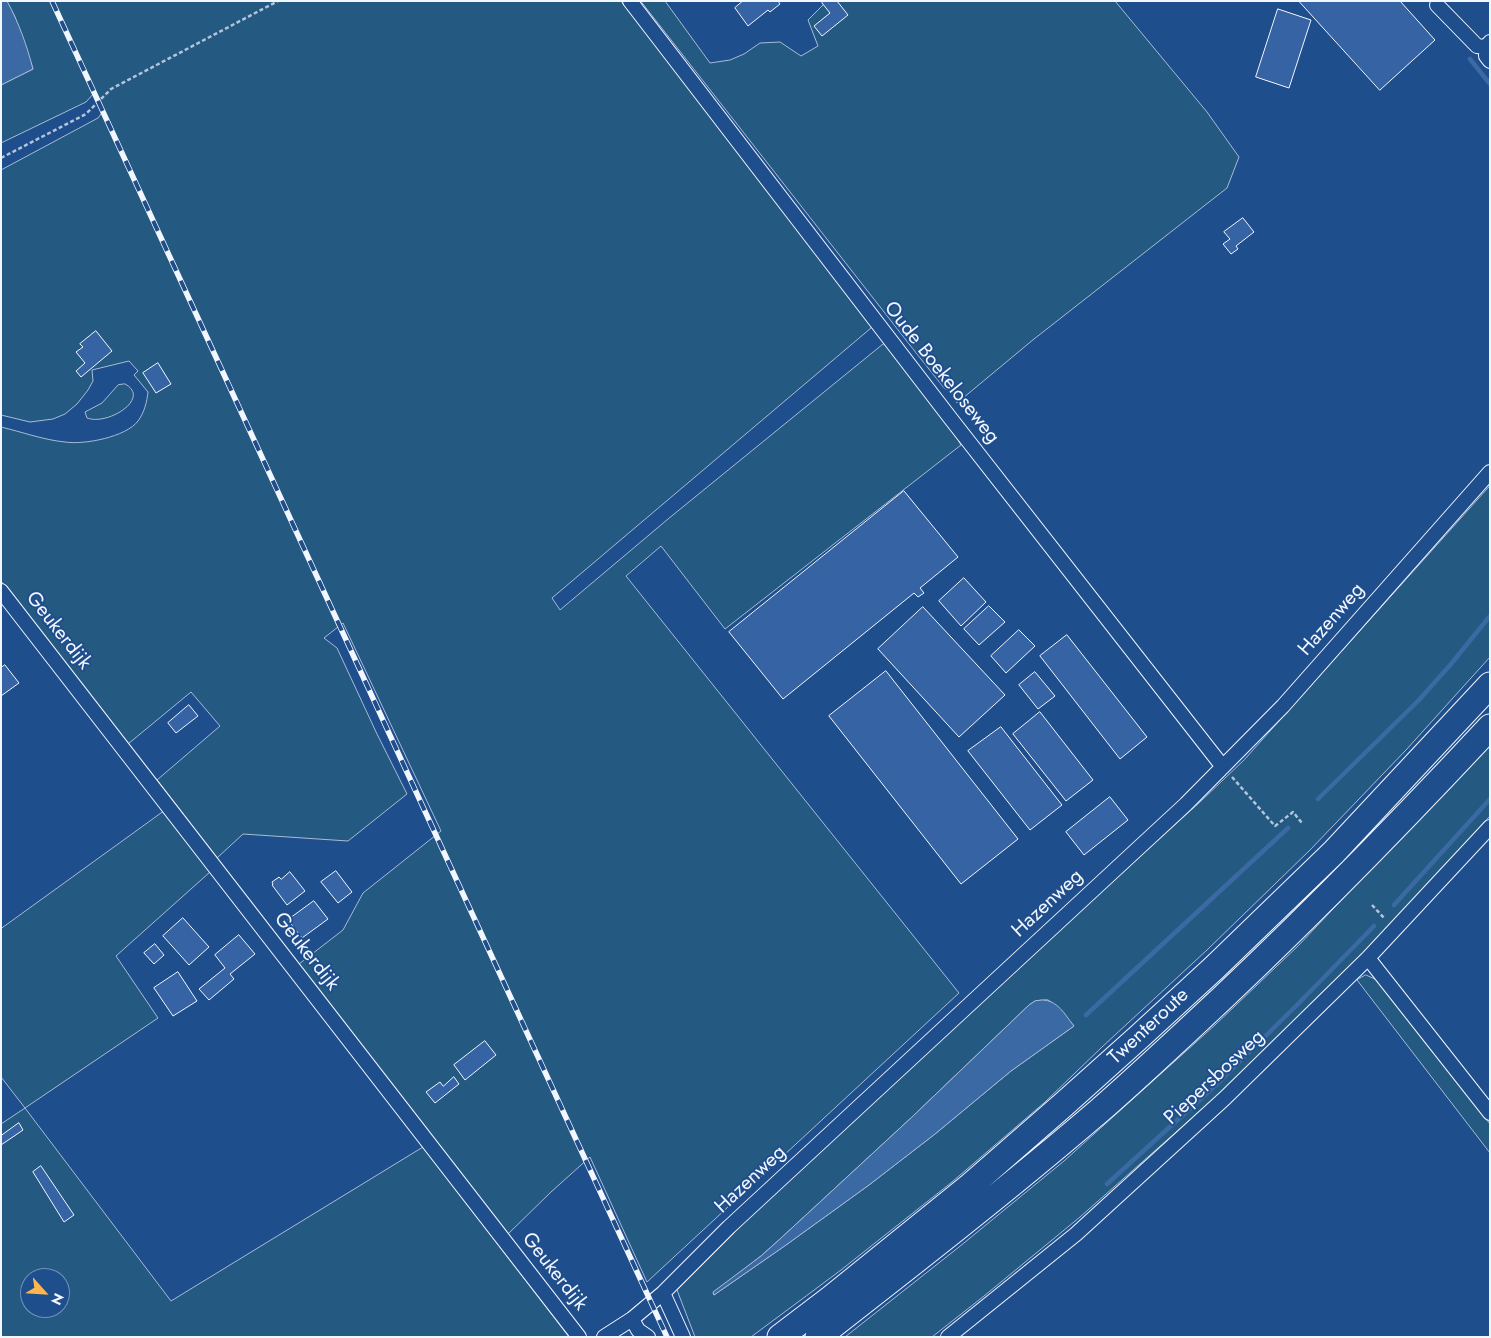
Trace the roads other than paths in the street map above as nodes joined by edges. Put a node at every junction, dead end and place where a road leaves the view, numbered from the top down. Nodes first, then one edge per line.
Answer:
1 (630, 1) edge
2 (1437, 5) dead end
3 (1488, 44) edge
4 (1490, 62) edge
5 (1490, 472) edge
6 (1, 591) edge
7 (1488, 686) edge
8 (1490, 727) edge
9 (1223, 767) junction
10 (1490, 828) edge
11 (1368, 958) junction
12 (1490, 1113) edge
13 (662, 1293) junction
14 (632, 1319) junction
15 (579, 1337) edge
16 (604, 1337) edge
17 (648, 1337) edge
18 (683, 1337) edge
19 (780, 1337) edge
20 (818, 1337) edge
21 (948, 1337) edge

1 - 9 street, Oude Boekeloseweg
2 - 3 street
3 - 4 street
5 - 9 street, Hazenweg
6 - 15 street, Geukerdijk
7 - 19 highway, Twenteroute
8 - 20 highway, Twenteroute
9 - 13 street, Hazenweg
10 - 11 street, Piepersbosweg
11 - 12 street
11 - 21 street, Piepersbosweg
13 - 14 street, Hazenweg
13 - 18 street
14 - 16 street, Hazenweg
14 - 17 street

